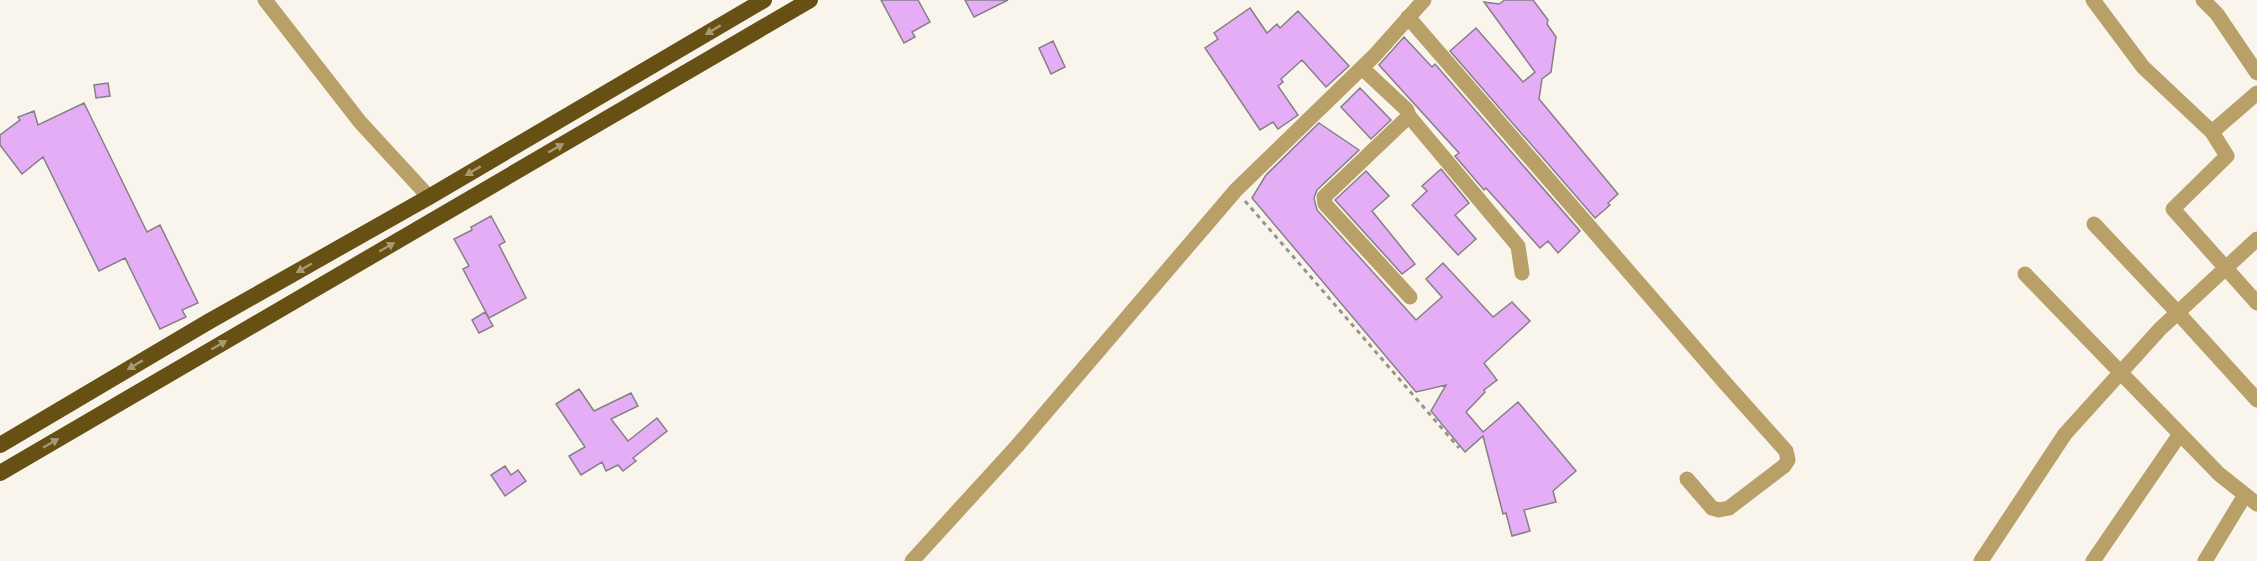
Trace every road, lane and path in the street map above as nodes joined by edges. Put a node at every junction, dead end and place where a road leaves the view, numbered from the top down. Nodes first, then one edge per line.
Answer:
1 (265, 0) edge
2 (764, 0) edge
3 (810, 0) edge
4 (1424, 0) edge
5 (2093, 0) edge
6 (2203, 0) edge
7 (1408, 17) junction
8 (1362, 68) junction
9 (2257, 73) edge
10 (2257, 93) edge
11 (1408, 116) junction
12 (2212, 132) junction
13 (1236, 190) junction
14 (429, 197) junction
15 (2094, 224) dead end
16 (2257, 239) edge
17 (2226, 268) junction
18 (1522, 273) dead end
19 (2025, 274) dead end
20 (1410, 297) dead end
21 (2257, 303) edge
22 (2178, 313) junction
23 (2120, 373) junction
24 (2257, 400) edge
25 (2180, 434) junction
26 (0, 445) edge
27 (1459, 448) dead end
28 (0, 473) edge
29 (1687, 479) dead end
30 (2251, 499) edge
31 (912, 561) edge
32 (1981, 561) edge
33 (2093, 561) edge
34 (2205, 561) edge

1 - 14 street
2 -> 14 highway
28 -> 3 highway
4 - 7 street
5 - 12 street
6 - 9 street
7 - 8 street
7 - 29 street
8 - 11 street
8 - 13 street
10 - 12 street
11 - 18 street
11 - 20 street
12 - 17 street
13 - 27 path
13 - 31 street
14 -> 26 highway
15 - 22 street
16 - 17 street
17 - 21 street
17 - 22 street
19 - 23 street
22 - 23 street
22 - 24 street
23 - 25 street
23 - 32 street
25 - 30 street
25 - 33 street
30 - 34 street

